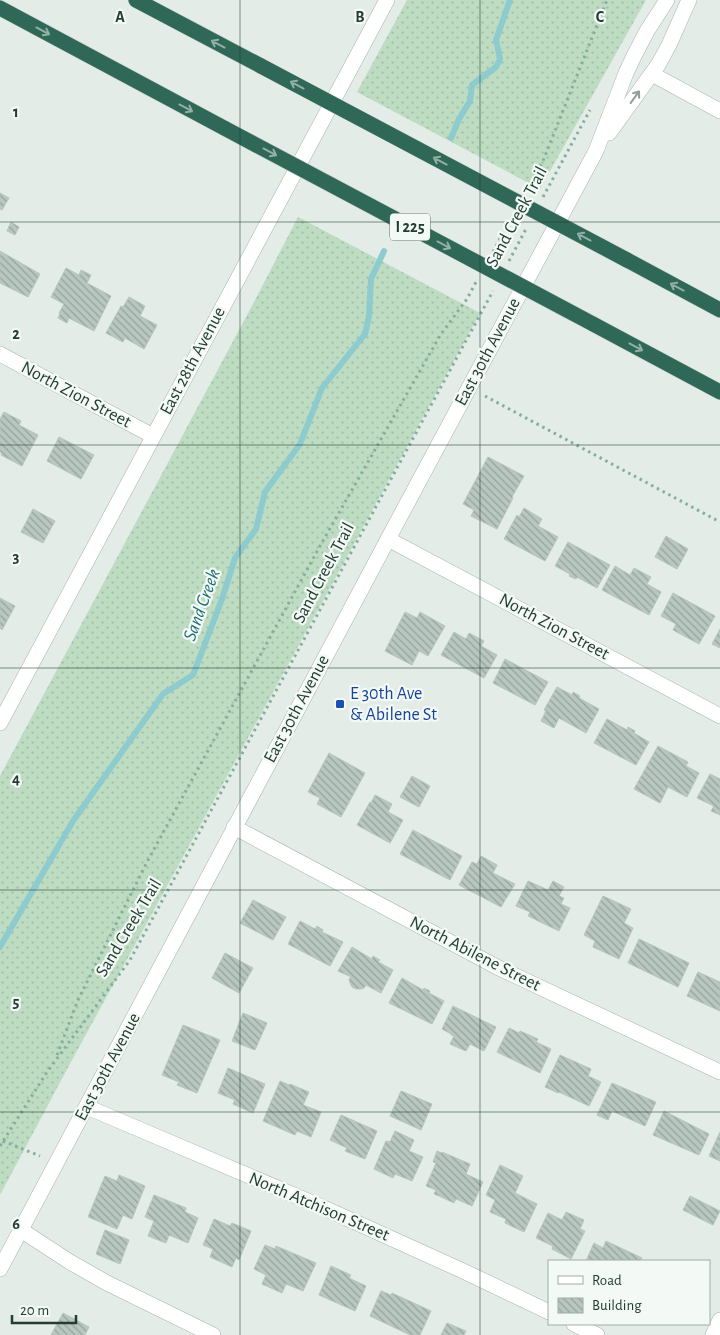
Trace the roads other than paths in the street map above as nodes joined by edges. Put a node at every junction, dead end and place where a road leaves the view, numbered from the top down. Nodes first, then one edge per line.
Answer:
1 (136, 0) edge
2 (387, 0) edge
3 (668, 0) edge
4 (689, 0) edge
5 (0, 8) edge
6 (652, 74) junction
7 (720, 111) edge
8 (596, 151) junction
9 (720, 310) edge
10 (0, 354) edge
11 (720, 392) edge
12 (153, 436) junction
13 (388, 539) junction
14 (2, 715) edge
15 (720, 716) edge
16 (234, 827) junction
17 (720, 1072) edge
18 (87, 1107) junction
19 (21, 1230) junction
20 (0, 1269) edge
21 (548, 1312) edge
22 (720, 1320) edge
23 (576, 1325) edge
24 (212, 1335) edge
25 (597, 1335) edge
26 (713, 1335) edge

9 -> 1 highway, bridge
2 - 12 street, East 28th Avenue
3 - 8 street, East 30th Avenue
4 - 6 street, East 30th Avenue
5 -> 11 highway, I 225, bridge
6 - 7 street
8 -> 6 street, East 30th Avenue
8 - 13 street, East 30th Avenue
10 - 12 street, North Zion Street
12 - 14 street, East 28th Avenue
13 - 15 street, North Zion Street
13 - 16 street, East 30th Avenue
16 - 17 street, North Abilene Street
16 - 18 street, East 30th Avenue
18 - 19 street, East 30th Avenue
18 - 21 street, North Atchison Street
19 - 20 street, East 30th Avenue
19 - 24 street
22 - 26 street
23 - 25 street

